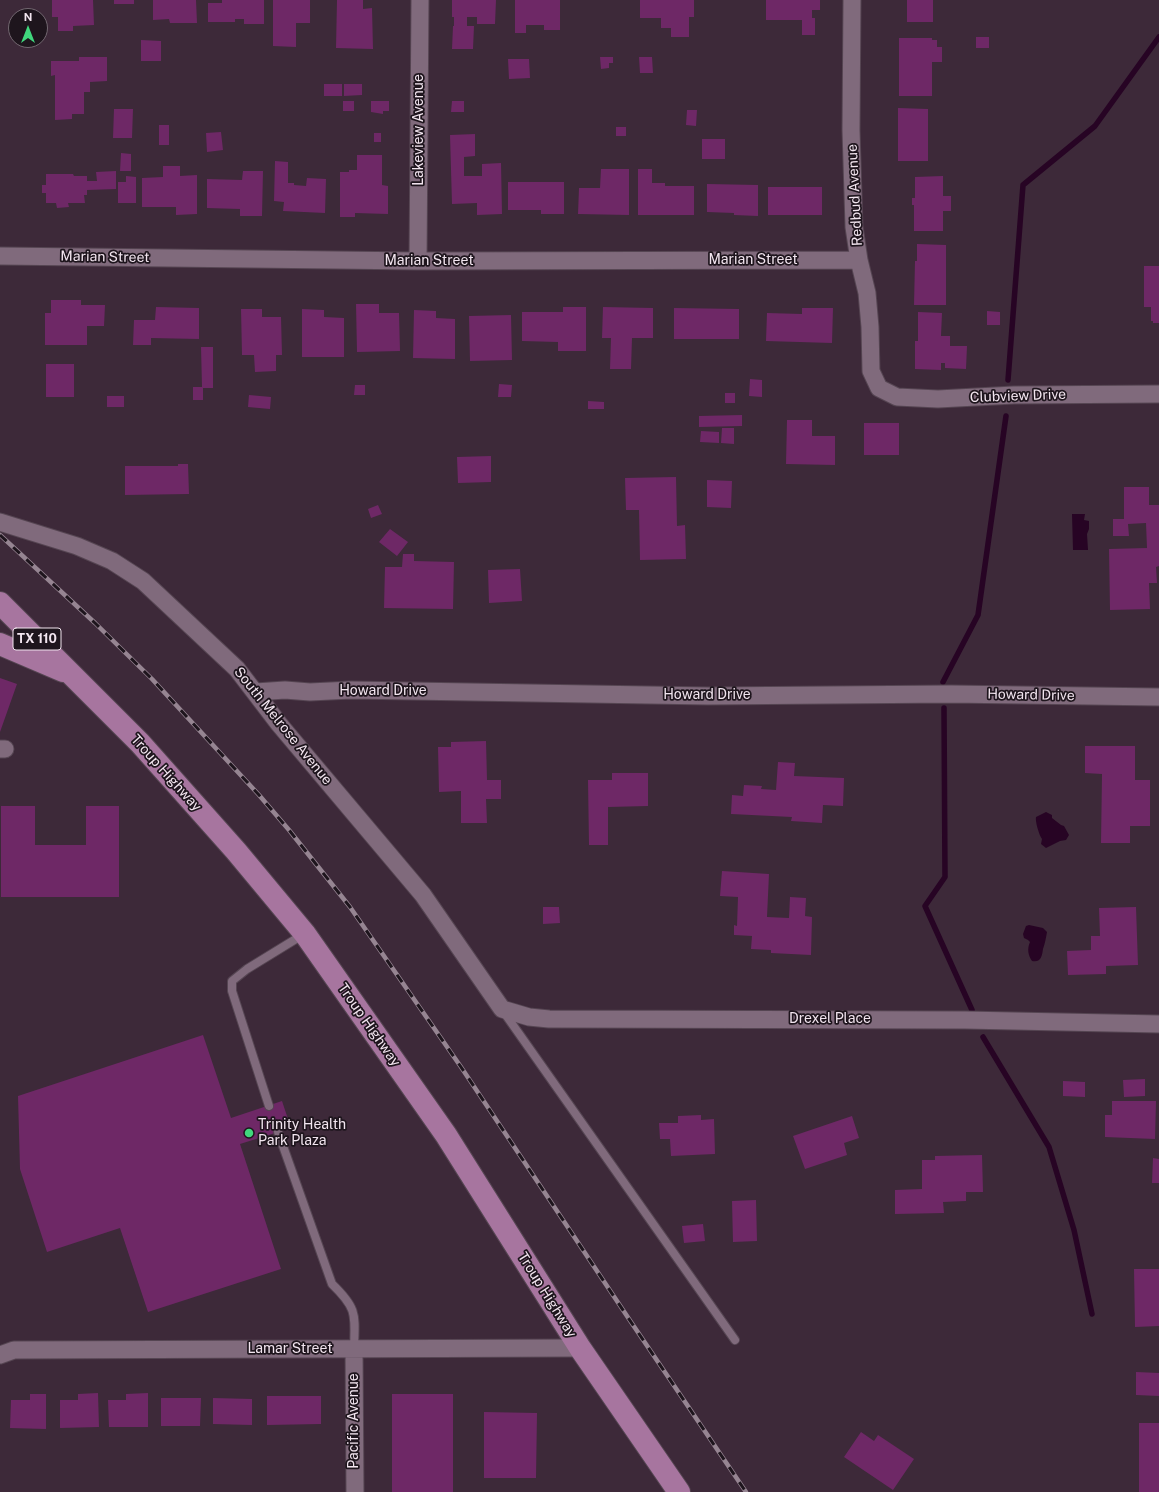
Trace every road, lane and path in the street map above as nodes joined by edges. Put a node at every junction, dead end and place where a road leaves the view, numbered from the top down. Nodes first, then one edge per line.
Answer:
1 (420, 0) edge
2 (852, 0) edge
3 (0, 256) edge
4 (859, 260) junction
5 (418, 261) junction
6 (879, 388) joint
7 (1159, 394) edge
8 (0, 522) edge
9 (0, 603) edge
10 (0, 644) edge
11 (73, 676) junction
12 (256, 692) junction
13 (1159, 697) edge
14 (304, 934) junction
15 (502, 1009) junction
16 (1159, 1024) edge
17 (269, 1106) dead end
18 (278, 1132) dead end
19 (736, 1340) dead end
20 (580, 1348) junction
21 (354, 1349) junction
22 (0, 1354) edge
23 (355, 1492) edge
24 (680, 1492) edge

1 - 5 street, Lakeview Avenue
2 - 4 street, Redbud Avenue
3 - 5 street, Marian Street
4 - 5 street, Marian Street
4 - 6 street, Redbud Avenue
6 - 7 street, Clubview Drive
8 - 12 street, South Melrose Avenue
9 - 11 main road, Troup Highway / TX 110
10 - 11 main road
11 - 14 main road, Troup Highway
12 - 13 street, Howard Drive
12 - 15 street, South Melrose Avenue
14 - 17 lane
14 - 20 main road, Troup Highway
15 - 16 street, Drexel Place
15 - 19 lane
18 - 21 lane
20 - 21 street, Lamar Street
20 - 24 main road, Troup Highway
21 - 22 street, Lamar Street
21 - 23 street, Pacific Avenue

